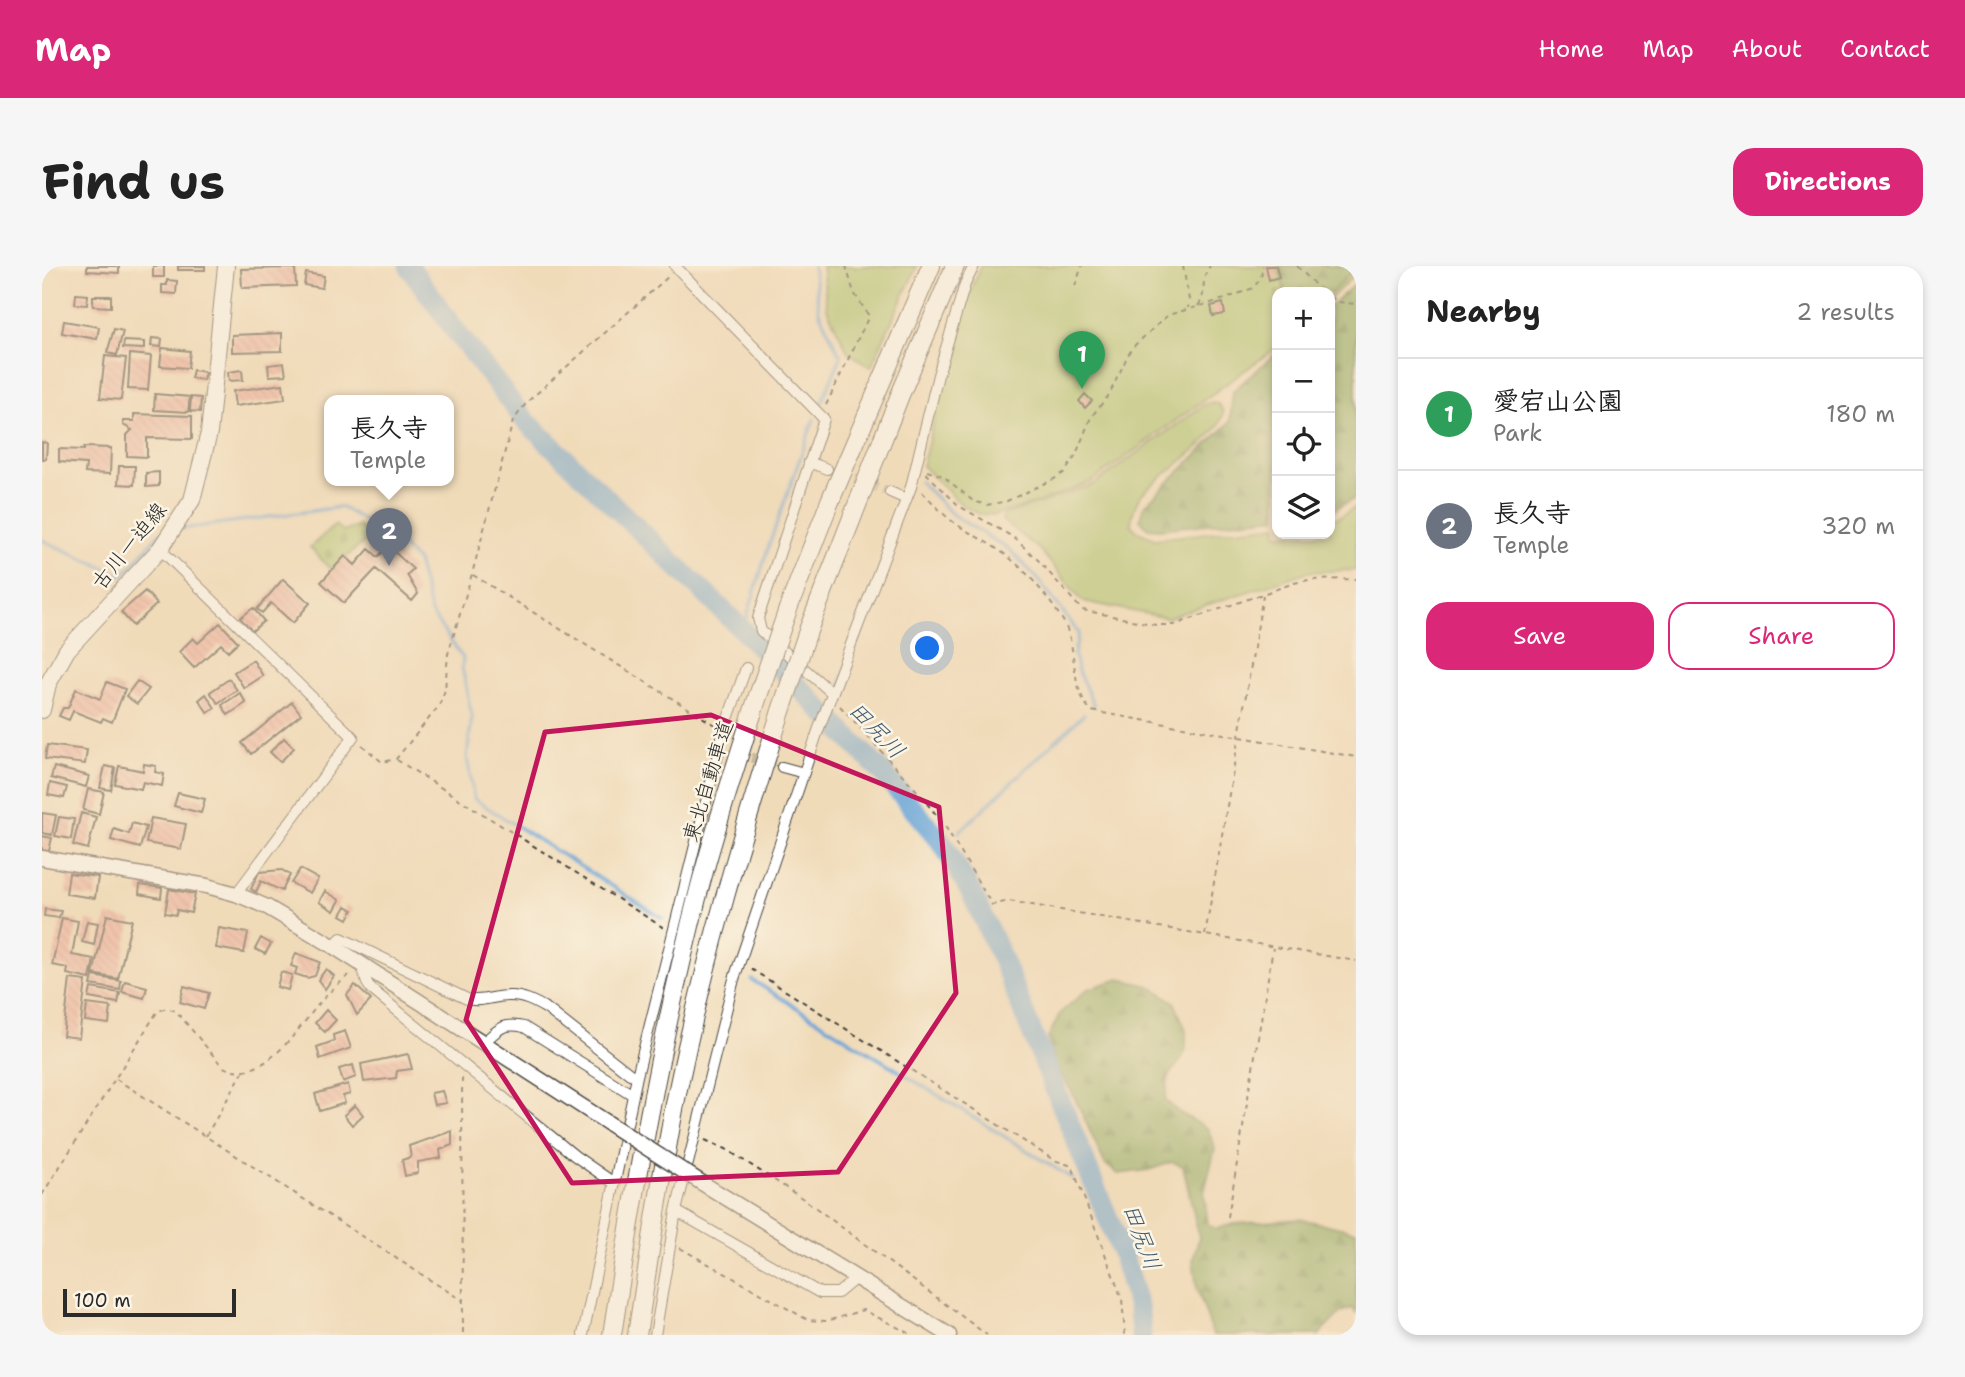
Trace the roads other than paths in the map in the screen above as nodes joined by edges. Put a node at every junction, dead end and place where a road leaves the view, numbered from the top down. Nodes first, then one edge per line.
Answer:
1 (226, 266) edge
2 (931, 266) edge
3 (955, 266) edge
4 (974, 266) edge
5 (676, 267) edge
6 (809, 462) junction
7 (827, 468) tunnel mouth
8 (890, 492) tunnel mouth
9 (906, 499) junction
10 (163, 543) junction
11 (746, 667) dead end
12 (45, 683) edge
13 (831, 697) junction
14 (42, 710) edge
15 (720, 748) junction
16 (733, 751) tunnel mouth
17 (782, 767) tunnel mouth
18 (804, 774) junction
19 (42, 858) edge
20 (236, 894) junction
21 (332, 946) junction
22 (361, 964) junction
23 (482, 1044) junction
24 (637, 1076) junction
25 (633, 1095) junction
26 (614, 1183) junction
27 (676, 1211) junction
28 (856, 1278) junction
29 (583, 1335) edge
30 (612, 1335) edge
31 (637, 1335) edge
32 (654, 1335) edge
33 (949, 1335) edge

1 - 10 main road, 古川一迫線
2 - 30 highway, 東北自動車道, bridge
3 - 31 highway, bridge
4 - 9 street
5 - 6 street
6 - 7 street
6 - 13 street
8 - 9 street
9 - 13 street
10 - 12 main road, 古川一迫線
10 - 20 street
11 - 15 street
12 - 14 main road, 古川一迫線
13 - 18 street
15 - 16 street
15 - 24 street
17 - 18 street
18 - 27 street
19 - 20 street
20 - 21 street
21 - 22 street
21 - 24 street
22 - 23 street
22 - 26 street
23 - 25 street
23 - 28 street, bridge
24 - 25 street
25 - 26 street
26 - 29 street
27 - 28 street
27 - 32 street
28 - 33 street

